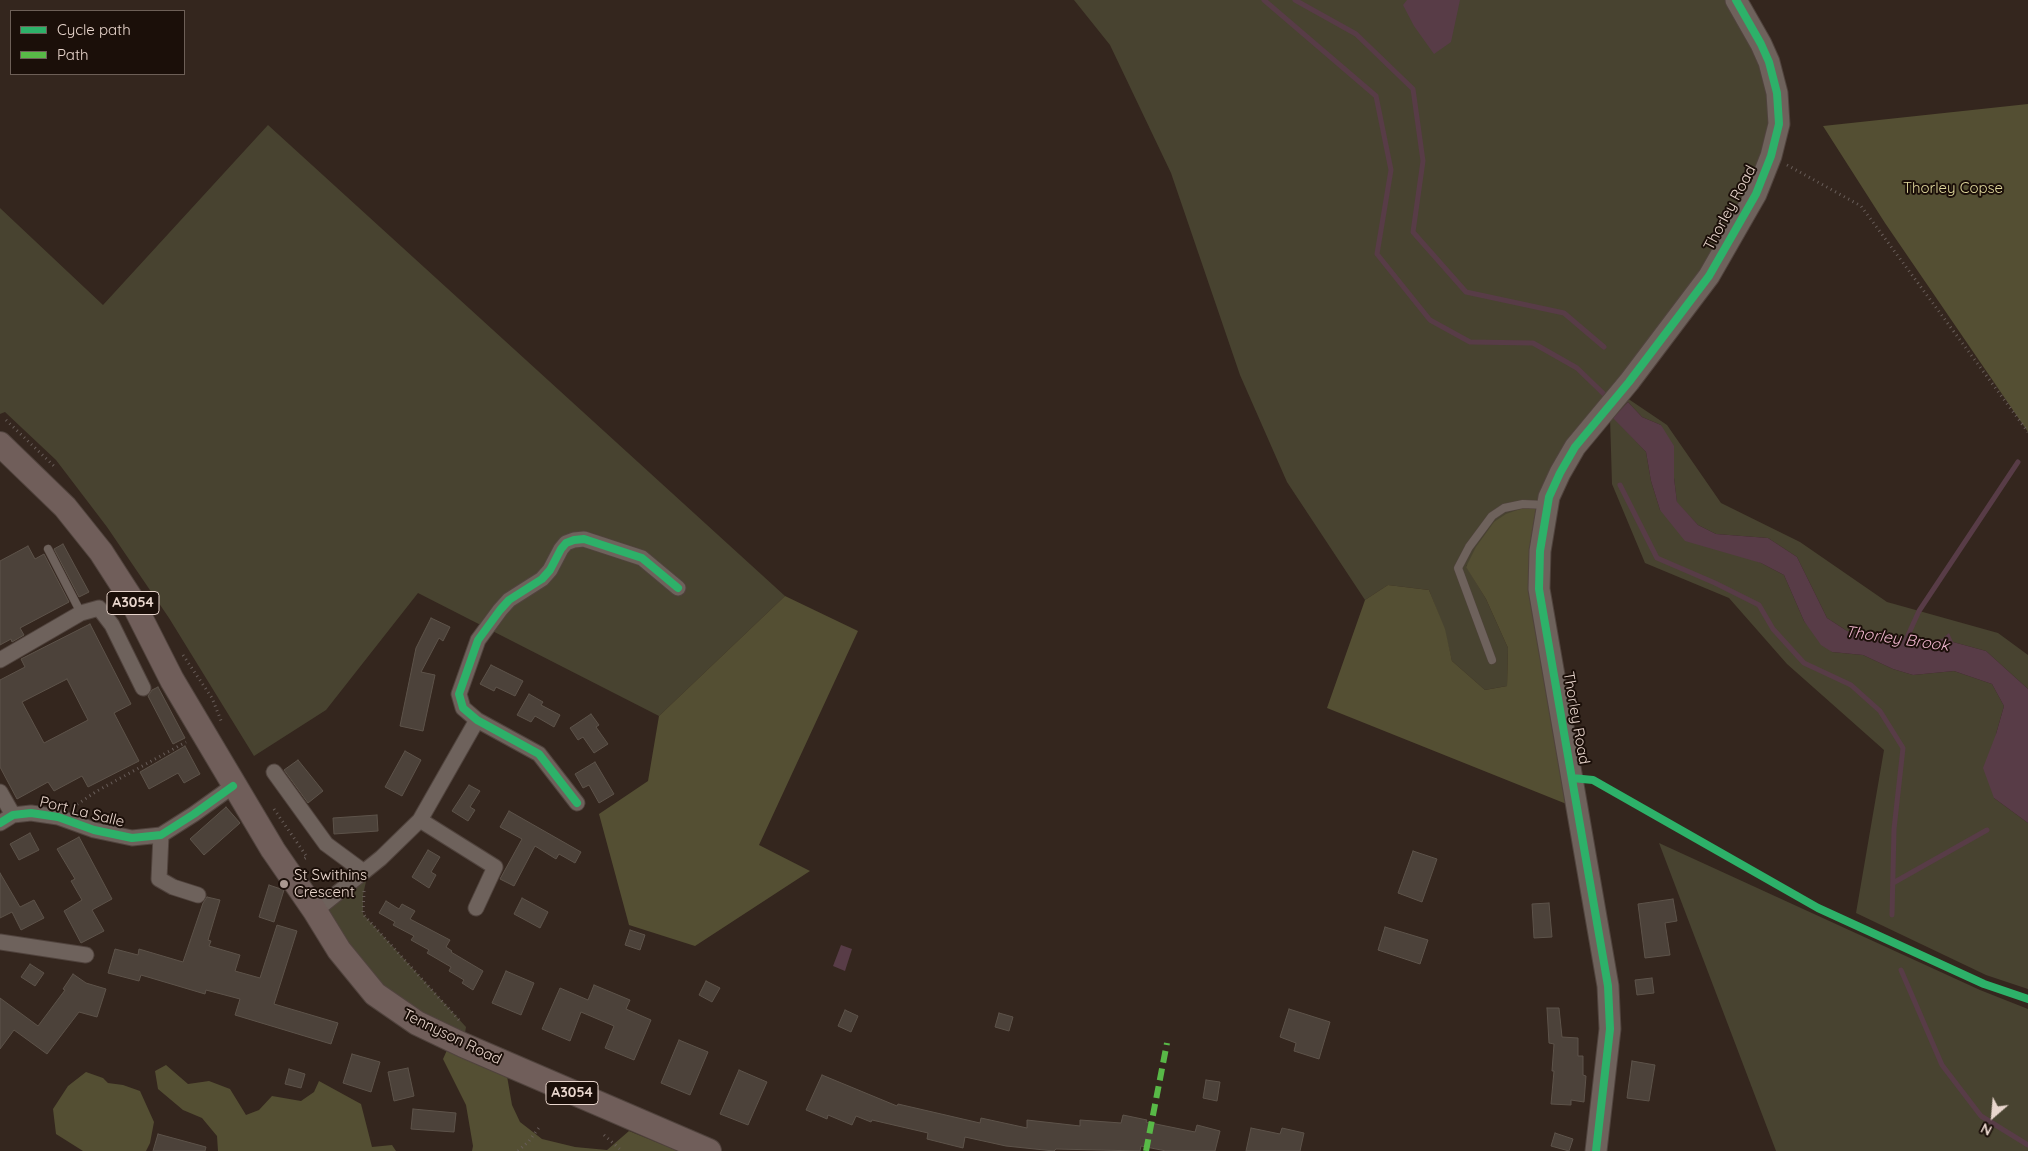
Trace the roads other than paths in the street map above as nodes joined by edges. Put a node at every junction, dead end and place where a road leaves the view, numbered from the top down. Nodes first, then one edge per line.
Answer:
1 (1736, 0) edge
2 (0, 444) edge
3 (1548, 505) junction
4 (48, 549) dead end
5 (678, 588) dead end
6 (81, 612) junction
7 (0, 660) edge
8 (1492, 660) dead end
9 (143, 688) dead end
10 (477, 720) junction
11 (274, 772) dead end
12 (233, 786) junction
13 (0, 792) edge
14 (577, 804) dead end
15 (7, 819) edge
16 (420, 820) junction
17 (161, 835) junction
18 (366, 870) junction
19 (198, 895) dead end
20 (476, 908) dead end
21 (315, 911) junction
22 (0, 942) edge
23 (86, 955) dead end
24 (709, 1151) edge
25 (1596, 1151) edge

1 - 3 main road, Thorley Road
2 - 12 main road, A3054
3 - 8 lane
3 - 25 main road, Thorley Road
4 - 6 lane
5 - 10 street
6 - 7 street
6 - 9 street
10 - 14 street
10 - 16 street
11 - 18 street
12 - 17 street, Port La Salle
12 - 21 main road, Tennyson Road / A3054
13 - 15 street
15 - 17 street, Port La Salle
16 - 18 street
16 - 20 street
17 - 19 street
18 - 21 street
21 - 24 main road, Tennyson Road / A3054
22 - 23 street

